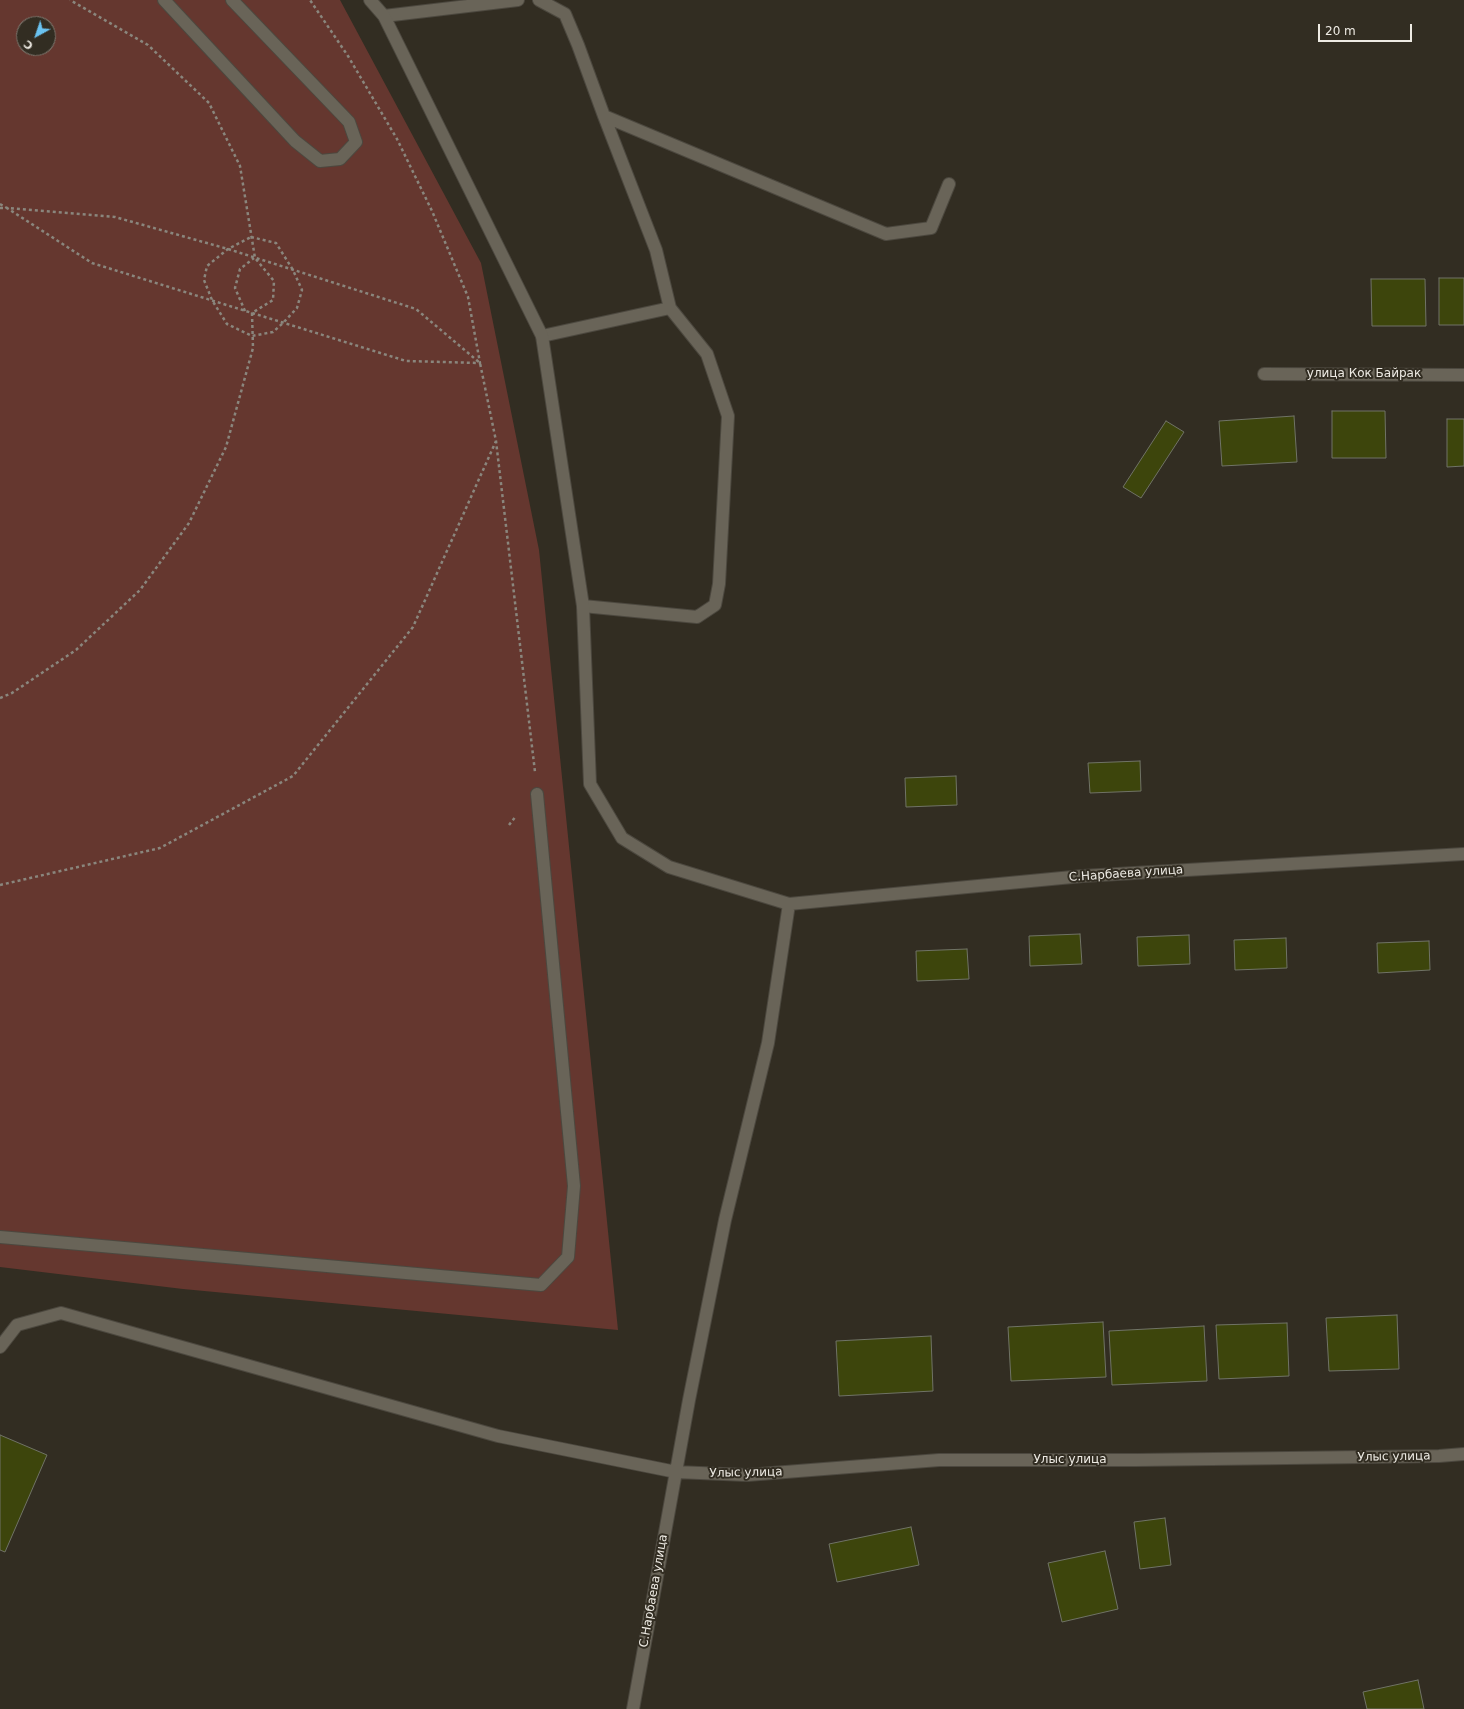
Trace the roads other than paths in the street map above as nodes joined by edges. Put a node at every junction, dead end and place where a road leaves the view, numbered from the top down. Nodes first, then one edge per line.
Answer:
1 (164, 0) edge
2 (232, 0) edge
3 (370, 0) edge
4 (518, 0) edge
5 (540, 0) edge
6 (384, 16) junction
7 (604, 116) junction
8 (949, 184) dead end
9 (670, 308) junction
10 (542, 336) junction
11 (1264, 374) dead end
12 (1464, 375) edge
13 (583, 606) junction
14 (537, 794) road end
15 (1464, 854) edge
16 (789, 904) junction
17 (0, 1237) edge
18 (0, 1347) edge
19 (1464, 1454) edge
20 (676, 1472) junction
21 (633, 1709) edge

1 - 2 street
3 - 6 street
4 - 6 street
5 - 7 street
6 - 10 street
7 - 8 street
7 - 9 street
9 - 10 street
9 - 13 street
10 - 13 street
11 - 12 street, улица Кок Байрак
13 - 16 street
14 - 17 street
15 - 16 street, С.Нарбаева улица
16 - 20 street, С.Нарбаева улица
18 - 20 street, Улыс улица
19 - 20 street, Улыс улица
20 - 21 street, С.Нарбаева улица

